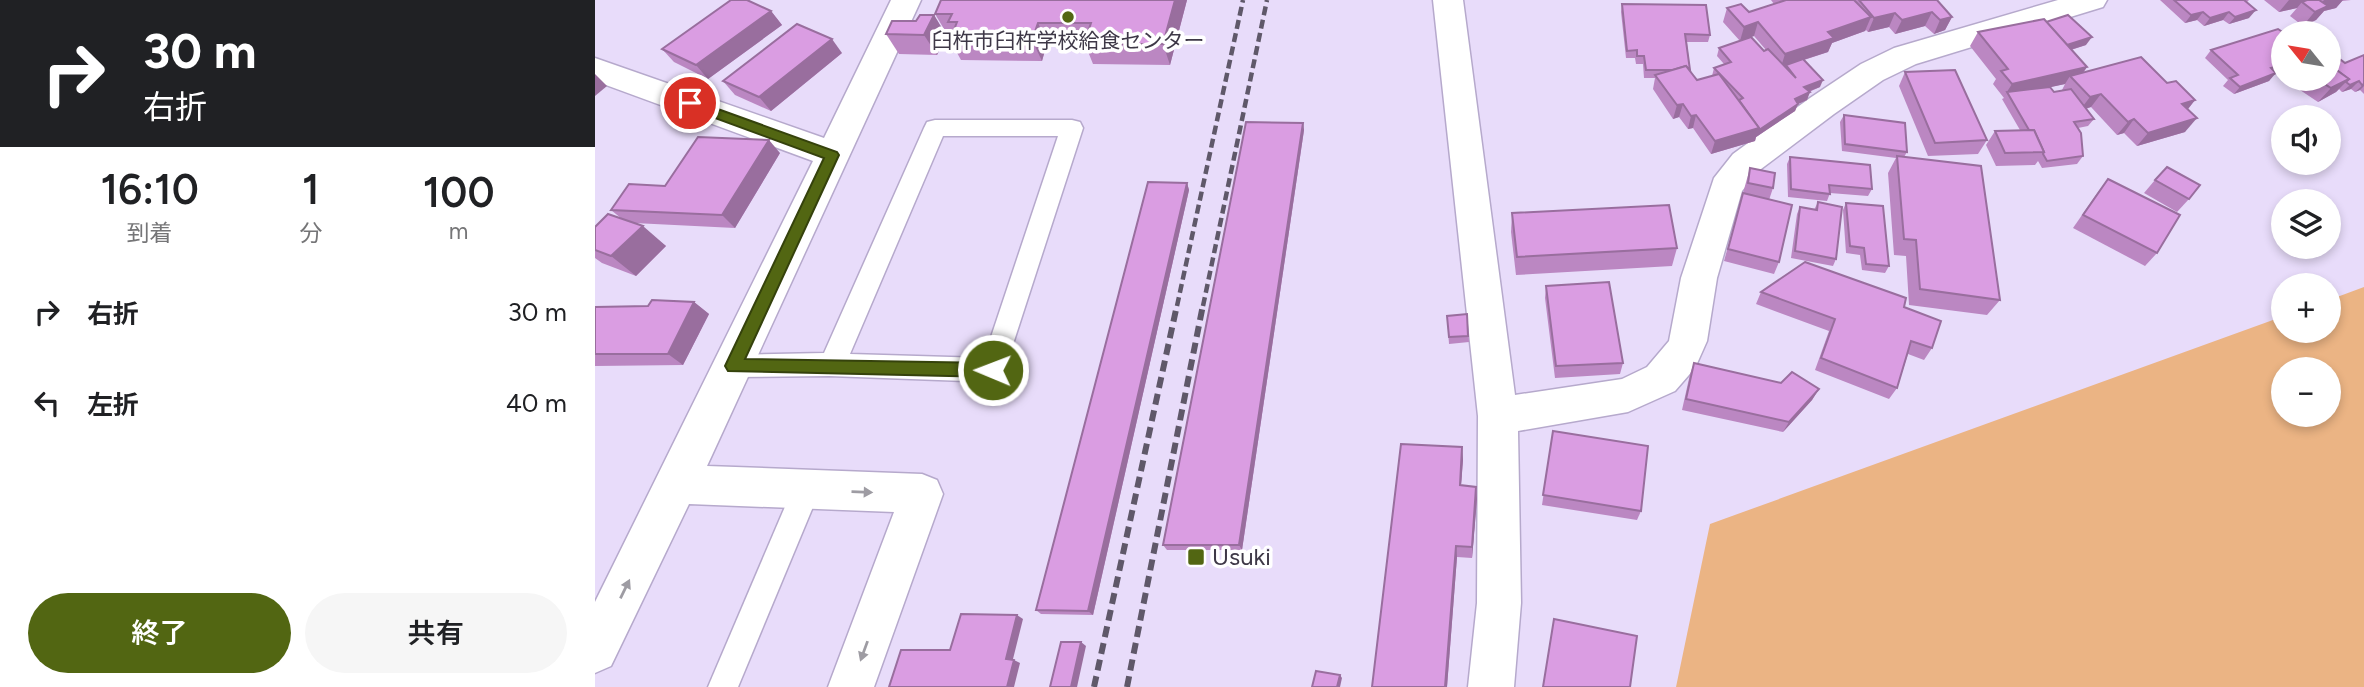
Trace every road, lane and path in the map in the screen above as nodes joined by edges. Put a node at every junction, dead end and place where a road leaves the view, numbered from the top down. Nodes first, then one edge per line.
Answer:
1 (906, 0) edge
2 (1448, 0) edge
3 (2092, 0) edge
4 (595, 69) edge
5 (832, 155) junction
6 (733, 366) junction
7 (832, 366) junction
8 (1498, 416) junction
9 (677, 484) junction
10 (806, 489) junction
11 (595, 650) edge
12 (723, 685) dead end
13 (851, 687) edge
14 (1491, 687) edge

1 - 5 street
2 - 8 street
3 - 8 street
4 - 5 street
5 - 6 street
6 - 7 lane
6 - 9 street
7 - 7 lane
8 - 14 street
9 - 10 street
11 -> 9 street
10 - 12 lane
10 -> 13 street

